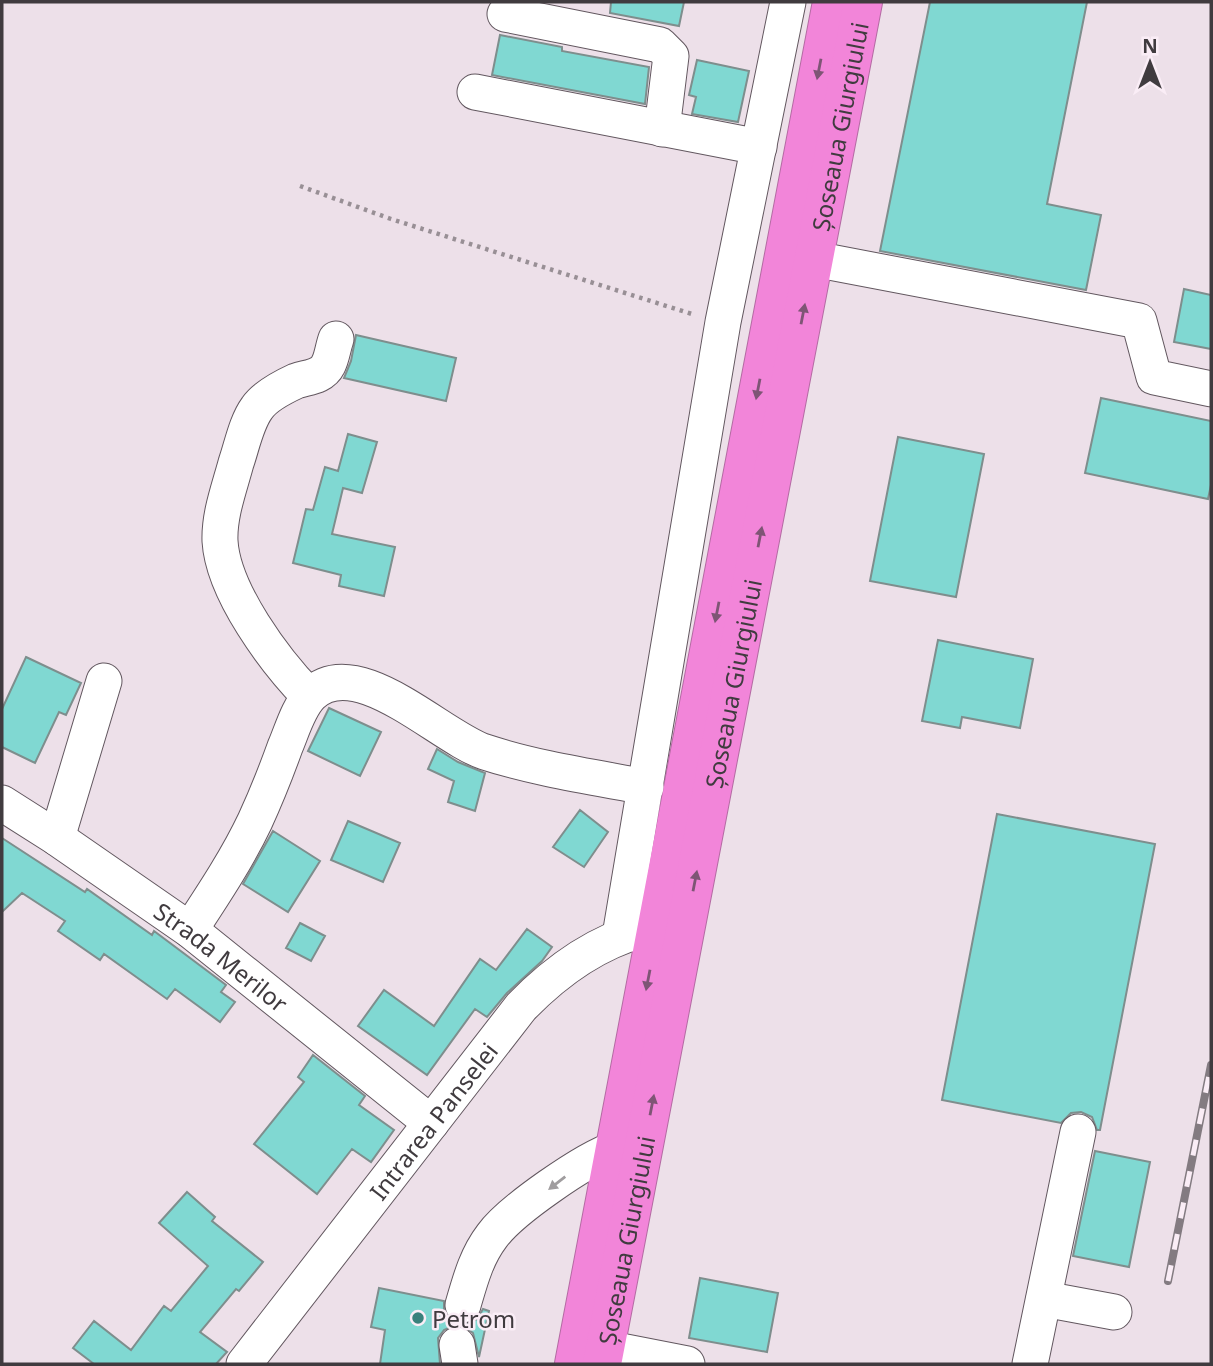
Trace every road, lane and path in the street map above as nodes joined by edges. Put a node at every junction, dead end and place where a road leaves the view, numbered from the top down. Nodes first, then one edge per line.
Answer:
1 (788, 2) edge
2 (832, 2) edge
3 (863, 2) edge
4 (505, 15) dead end
5 (475, 92) dead end
6 (662, 129) junction
7 (758, 147) junction
8 (300, 186) dead end
9 (814, 259) junction
10 (723, 322) junction
11 (336, 339) dead end
12 (1211, 388) edge
13 (104, 681) dead end
14 (309, 696) junction
15 (646, 787) junction
16 (2, 803) edge
17 (57, 838) junction
18 (659, 925) junction
19 (190, 930) junction
20 (620, 936) junction
21 (431, 1123) junction
22 (1078, 1132) dead end
23 (615, 1149) junction
24 (1044, 1299) junction
25 (463, 1305) dead end
26 (1114, 1312) dead end
27 (594, 1359) edge
28 (244, 1364) edge
29 (687, 1364) edge
30 (1030, 1364) edge

1 - 7 street
2 -> 18 highway, Șoseaua Giurgiului
3 - 9 highway, Șoseaua Giurgiului
4 - 6 street
5 - 6 street
6 - 7 street
7 - 10 street
8 - 10 path
9 - 12 street
27 -> 9 highway, Șoseaua Giurgiului
10 - 15 street
11 - 14 street
13 - 17 street
14 - 15 street
14 - 19 street
15 - 20 street
16 - 17 street, Strada Merilor
17 - 19 street, Strada Merilor
18 - 20 street, Intrarea Panselei
18 -> 23 highway, Șoseaua Giurgiului
19 - 21 street, Strada Merilor
20 - 21 street, Intrarea Panselei
21 - 28 street, Intrarea Panselei
22 - 24 street
23 -> 25 street
23 - 27 highway, Șoseaua Giurgiului
24 - 26 street
24 - 30 street
27 - 29 street

